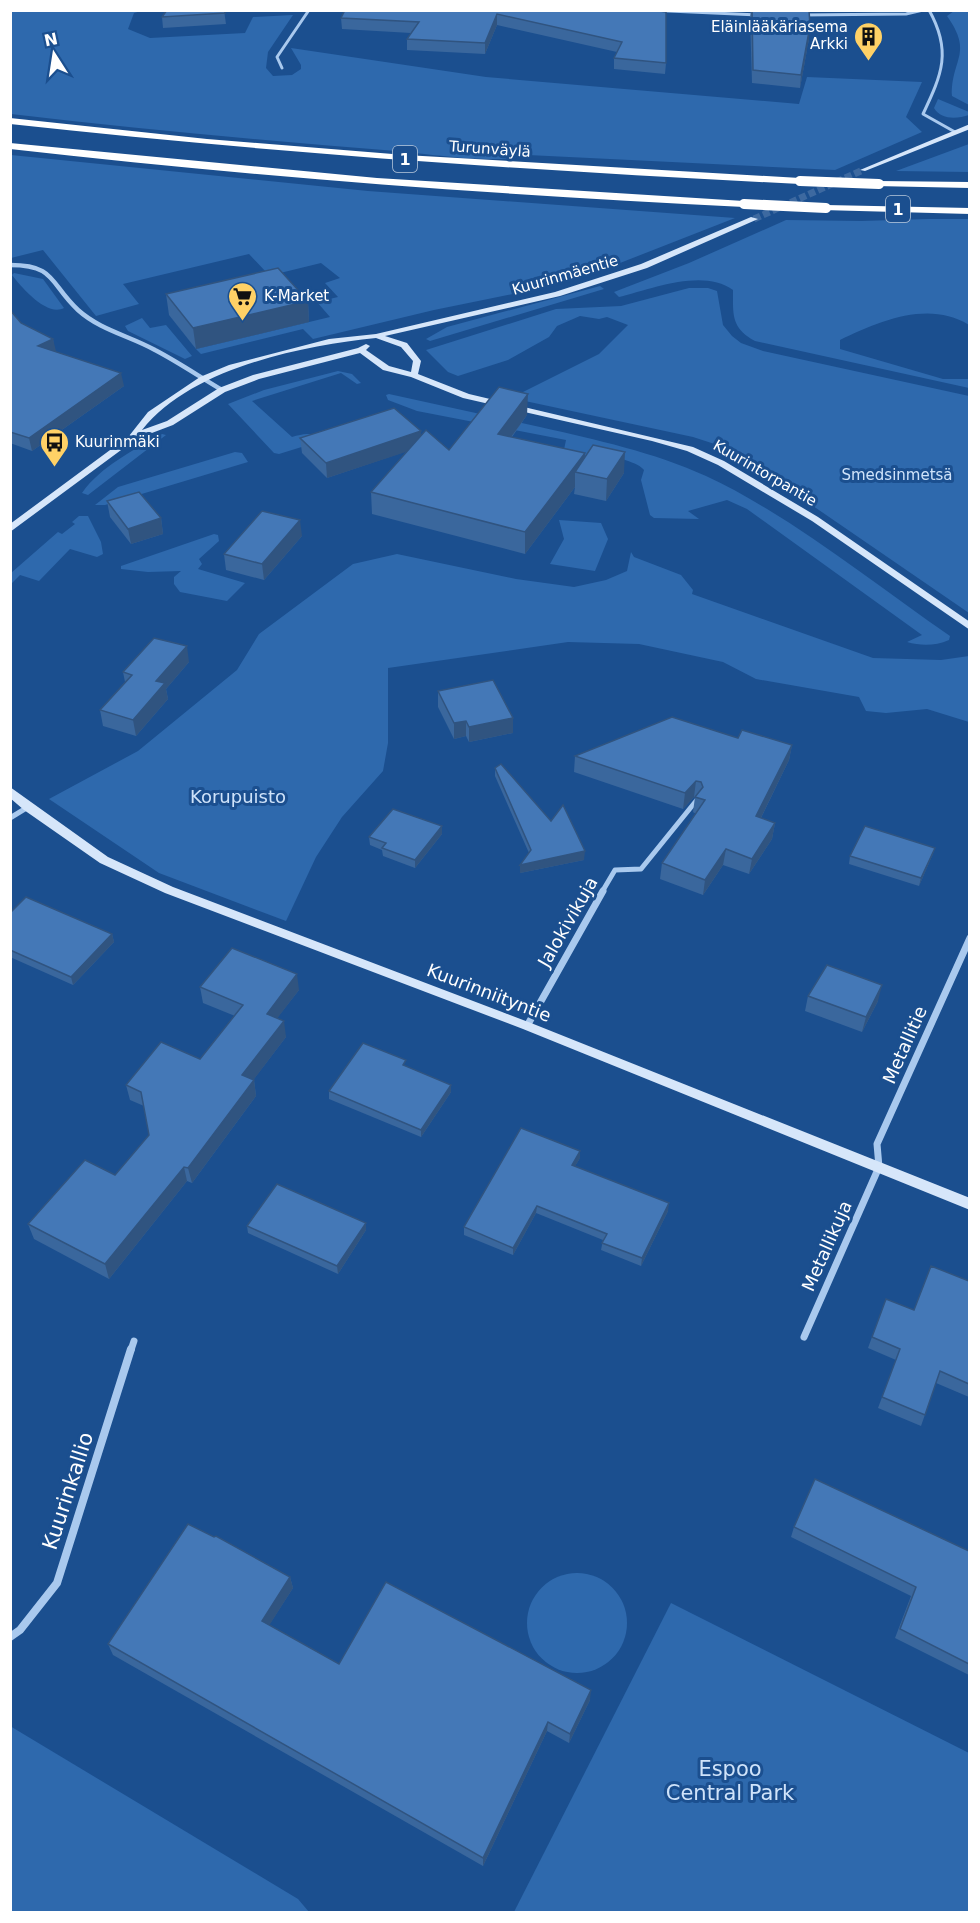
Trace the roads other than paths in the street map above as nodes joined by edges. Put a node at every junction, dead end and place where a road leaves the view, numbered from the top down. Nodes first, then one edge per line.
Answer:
1 (309, 10) edge
2 (646, 10) edge
3 (923, 10) edge
4 (928, 10) edge
5 (766, 15) edge
6 (801, 15) edge
7 (282, 68) dead end
8 (10, 120) edge
9 (969, 126) edge
10 (955, 132) junction
11 (10, 146) edge
12 (863, 170) tunnel mouth
13 (969, 185) edge
14 (969, 211) edge
15 (754, 219) tunnel mouth
16 (10, 265) edge
17 (376, 336) junction
18 (361, 350) junction
19 (414, 375) junction
20 (204, 379) junction
21 (222, 390) junction
22 (132, 438) junction
23 (10, 529) edge
24 (969, 627) edge
25 (10, 791) edge
26 (696, 801) edge
27 (28, 807) junction
28 (10, 818) edge
29 (969, 938) edge
30 (527, 1026) junction
31 (879, 1167) junction
32 (969, 1204) edge
33 (804, 1337) dead end
34 (134, 1341) dead end
35 (10, 1637) edge

1 - 7 street
2 - 5 street
3 - 6 street
4 - 10 street
8 - 13 highway, Turunväylä / 1, bridge
9 - 10 street
10 - 12 street
11 - 14 highway, 1, bridge
15 - 17 street, Kuurinmäentie
16 - 20 street
17 - 18 street, Kuurinmäentie
17 - 19 street
17 - 20 street, Kuurinmäentie
18 - 19 street, Kuurintorpantie
18 - 21 street, Kuurinmäentie
19 - 24 street, Kuurintorpantie
20 - 21 street
20 - 22 street, Kuurinmäentie
21 - 22 street, Kuurinmäentie
22 - 23 street, Kuurinmäentie
25 - 27 street, Kuurinniityntie
26 - 30 street, Jalokivikuja
27 - 28 street
27 - 30 street, Kuurinniityntie
29 - 31 street, Metallitie
30 - 31 street, Kuurinniityntie
31 - 32 street, Kuurinniityntie
31 - 33 street, Metallikuja
34 - 35 street, Kuurinkallio

